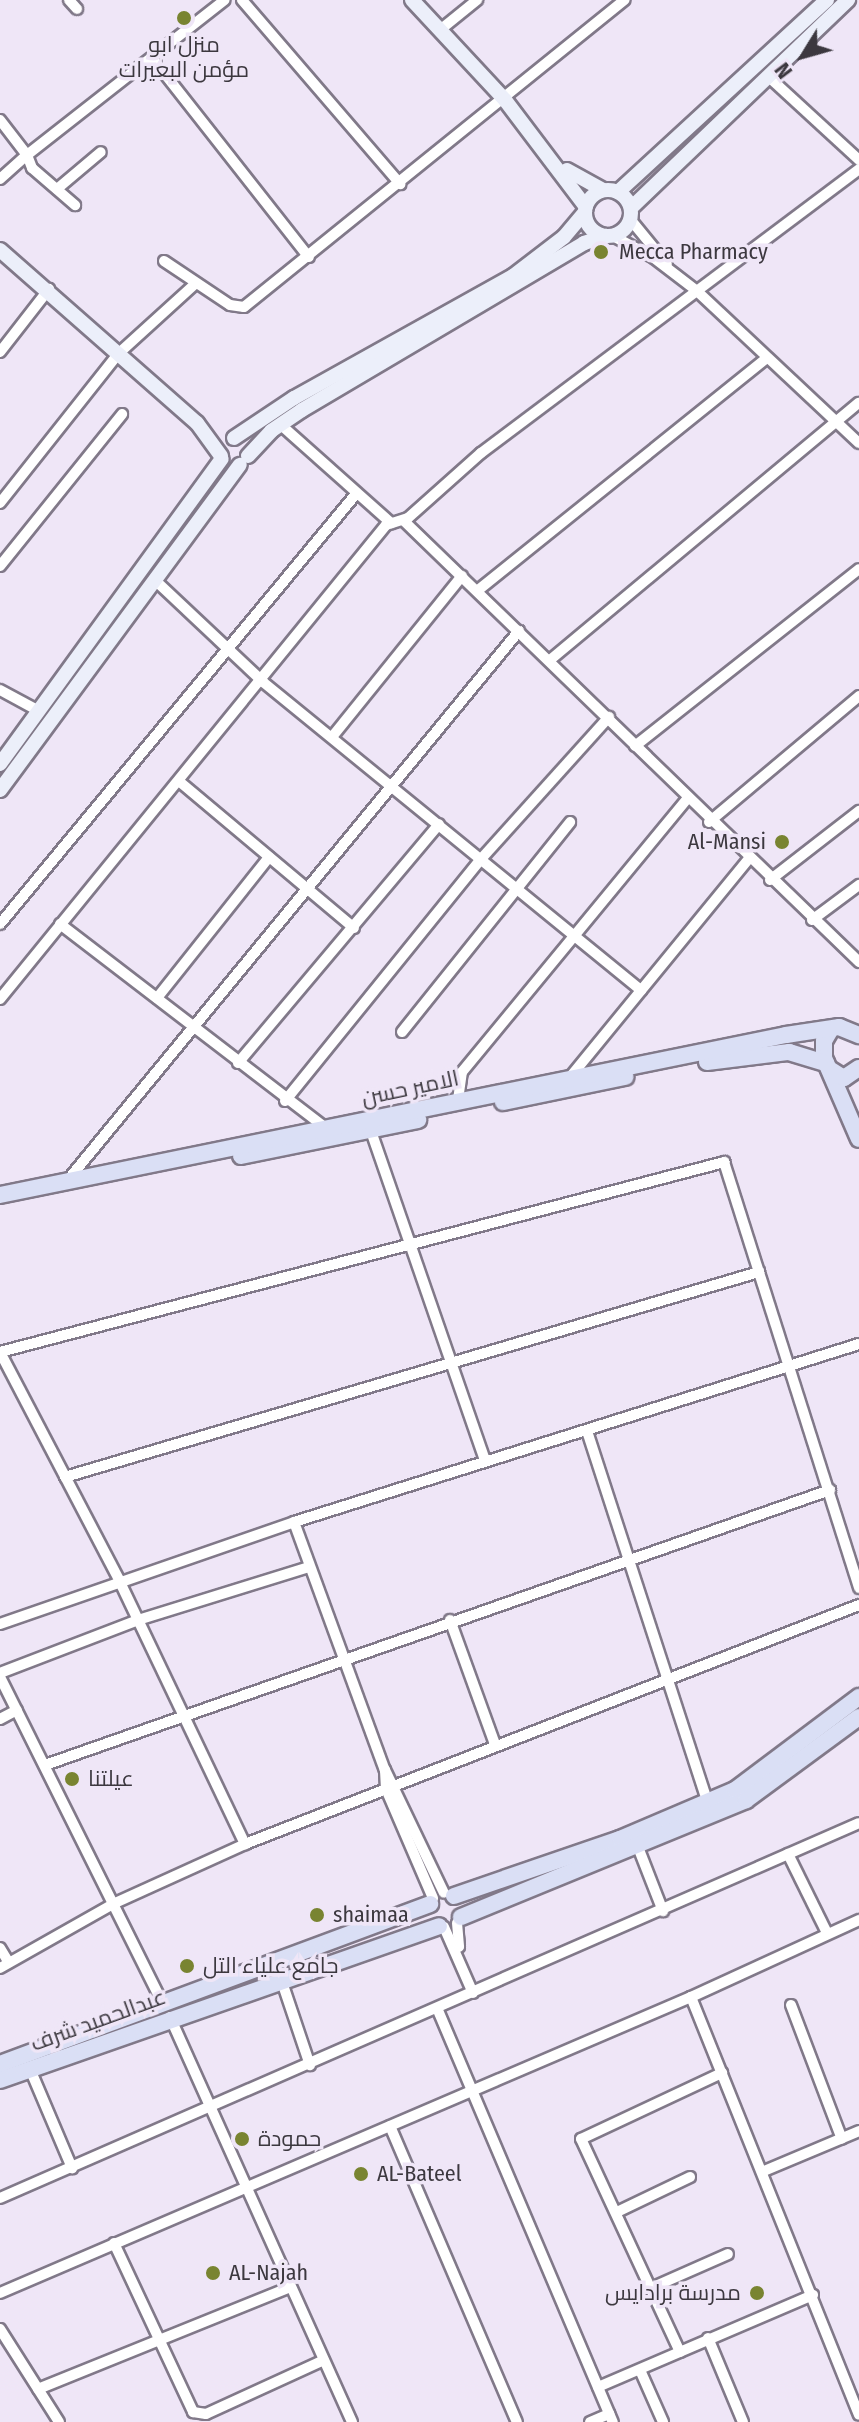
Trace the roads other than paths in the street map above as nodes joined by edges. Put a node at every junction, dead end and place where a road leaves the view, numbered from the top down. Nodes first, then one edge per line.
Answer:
1 (69, 0) edge
2 (225, 0) edge
3 (242, 0) edge
4 (412, 0) edge
5 (477, 0) edge
6 (625, 0) edge
7 (827, 0) edge
8 (848, 0) edge
9 (77, 9) dead end
10 (440, 30) junction
11 (153, 59) junction
12 (771, 79) junction
13 (505, 100) junction
14 (0, 120) edge
15 (101, 152) dead end
16 (27, 155) junction
17 (552, 156) junction
18 (859, 160) edge
19 (859, 169) edge
20 (0, 179) edge
21 (634, 180) junction
22 (400, 184) junction
23 (57, 189) junction
24 (611, 191) junction
25 (646, 193) junction
26 (75, 205) dead end
27 (586, 210) junction
28 (630, 214) junction
29 (572, 229) junction
30 (609, 236) junction
31 (584, 243) junction
32 (0, 250) edge
33 (309, 257) junction
34 (164, 261) dead end
35 (673, 272) junction
36 (196, 283) junction
37 (49, 289) junction
38 (697, 291) junction
39 (0, 352) edge
40 (118, 354) junction
41 (767, 358) junction
42 (859, 403) edge
43 (122, 414) dead end
44 (836, 421) junction
45 (197, 423) junction
46 (280, 424) junction
47 (232, 438) junction
48 (859, 443) edge
49 (221, 457) junction
50 (244, 461) junction
51 (356, 494) junction
52 (0, 503) edge
53 (404, 521) junction
54 (391, 523) junction
55 (0, 566) edge
56 (859, 569) edge
57 (462, 576) junction
58 (156, 581) junction
59 (477, 591) junction
60 (519, 631) junction
61 (227, 649) junction
62 (550, 660) junction
63 (263, 682) junction
64 (0, 690) edge
65 (859, 696) edge
66 (39, 711) junction
67 (609, 717) junction
68 (332, 737) junction
69 (635, 746) junction
70 (0, 764) edge
71 (180, 782) junction
72 (395, 788) junction
73 (0, 790) edge
74 (686, 800) junction
75 (859, 811) edge
76 (570, 822) dead end
77 (709, 822) junction
78 (439, 824) junction
79 (269, 857) junction
80 (482, 858) junction
81 (748, 860) junction
82 (770, 880) junction
83 (859, 885) edge
84 (518, 888) junction
85 (308, 890) junction
86 (812, 920) junction
87 (0, 924) edge
88 (60, 924) junction
89 (354, 928) junction
90 (573, 934) junction
91 (859, 962) edge
92 (641, 990) junction
93 (157, 998) junction
94 (0, 999) edge
95 (192, 1026) junction
96 (831, 1029) junction
97 (857, 1029) edge
98 (402, 1032) dead end
99 (238, 1063) junction
100 (828, 1066) junction
101 (859, 1068) edge
102 (571, 1076) junction
103 (285, 1101) junction
104 (460, 1105) junction
105 (327, 1129) junction
106 (371, 1131) junction
107 (292, 1136) junction
108 (859, 1139) edge
109 (67, 1181) junction
110 (0, 1195) edge
111 (0, 1205) edge
112 (411, 1241) junction
113 (759, 1272) junction
114 (859, 1344) edge
115 (0, 1352) edge
116 (452, 1362) junction
117 (790, 1368) junction
118 (587, 1431) junction
119 (485, 1460) junction
120 (65, 1477) junction
121 (830, 1490) junction
122 (294, 1522) junction
123 (626, 1560) junction
124 (309, 1567) junction
125 (119, 1580) junction
126 (859, 1588) edge
127 (859, 1605) edge
128 (138, 1620) junction
129 (450, 1620) junction
130 (0, 1624) edge
131 (345, 1659) junction
132 (0, 1675) edge
133 (666, 1680) junction
134 (859, 1697) edge
135 (17, 1710) junction
136 (186, 1716) junction
137 (0, 1719) edge
138 (857, 1725) edge
139 (495, 1744) junction
140 (45, 1765) junction
141 (391, 1787) junction
142 (708, 1803) junction
143 (859, 1823) edge
144 (245, 1844) junction
145 (638, 1847) junction
146 (788, 1854) junction
147 (440, 1898) junction
148 (113, 1904) junction
149 (663, 1911) junction
150 (859, 1920) edge
151 (450, 1923) junction
152 (827, 1933) junction
153 (0, 1948) edge
154 (4, 1966) edge
155 (281, 1979) junction
156 (473, 1993) junction
157 (691, 1997) junction
158 (791, 2005) dead end
159 (437, 2008) junction
160 (166, 2011) junction
161 (0, 2064) edge
162 (310, 2065) junction
163 (30, 2069) junction
164 (722, 2073) junction
165 (0, 2080) edge
166 (473, 2087) junction
167 (212, 2109) junction
168 (390, 2126) junction
169 (859, 2131) edge
170 (842, 2139) junction
171 (72, 2168) junction
172 (764, 2171) junction
173 (690, 2177) dead end
174 (246, 2186) junction
175 (0, 2198) edge
176 (617, 2212) junction
177 (114, 2243) junction
178 (728, 2254) dead end
179 (290, 2287) junction
180 (651, 2288) junction
181 (0, 2293) edge
182 (813, 2295) junction
183 (0, 2329) edge
184 (708, 2338) junction
185 (161, 2344) junction
186 (680, 2352) junction
187 (322, 2361) junction
188 (640, 2370) junction
189 (598, 2387) junction
190 (38, 2389) junction
191 (859, 2414) edge
192 (611, 2418) edge
193 (59, 2422) edge
194 (352, 2422) edge
195 (517, 2422) edge
196 (590, 2422) edge
197 (663, 2422) edge
198 (743, 2422) edge

1 - 9 street
2 - 11 street
3 - 22 street
4 - 10 main road
5 - 10 street
6 - 13 street
7 - 21 main road
8 - 12 main road
10 - 13 main road
11 - 16 street
11 - 33 street
12 - 18 street
12 - 25 main road
13 - 17 main road
13 - 22 street
14 - 16 street
15 - 23 street
16 - 20 street
16 - 23 street
17 - 24 main road
17 - 27 main road
19 - 38 street
21 - 24 main road
21 - 25 main road
22 - 33 street
23 - 26 street
24 - 27 main road
24 - 28 main road
25 - 28 main road
27 - 29 main road
27 - 30 main road
28 - 30 main road
28 - 35 street
29 - 31 main road
29 - 47 main road
30 - 31 main road
30 - 35 street
31 - 46 main road
32 - 37 main road
33 - 36 street
34 - 36 street
35 - 38 street
36 - 40 street
37 - 39 street
37 - 40 main road
38 - 41 street
38 - 53 street
40 - 45 main road
40 - 52 street
41 - 44 street
41 - 59 street
42 - 44 street
43 - 55 street
44 - 48 street
44 - 62 street
45 - 47 main road
45 - 49 main road
46 - 50 main road
46 - 51 street
47 - 49 main road
47 - 50 main road
49 - 50 main road
49 - 66 main road
50 - 58 main road
51 - 54 street
51 - 61 street
53 - 54 street
53 - 57 street
54 - 63 street
56 - 69 street
57 - 59 street
57 - 68 street
58 - 61 street
58 - 73 main road
59 - 60 street
60 - 62 street
60 - 72 street
61 - 63 street
61 - 87 street
62 - 67 street
63 - 68 street
63 - 71 street
64 - 66 street
65 - 77 street
66 - 70 main road
67 - 69 street
67 - 80 street
68 - 72 street
69 - 74 street
71 - 79 street
71 - 88 street
72 - 78 street
72 - 85 street
74 - 77 street
74 - 90 street
75 - 82 street
76 - 84 street
77 - 81 street
78 - 80 street
78 - 89 street
79 - 85 street
79 - 93 street
80 - 84 street
80 - 103 street
81 - 82 street
81 - 92 street
82 - 86 street
83 - 86 street
84 - 90 street
84 - 98 street
85 - 89 street
85 - 95 street
86 - 91 street
88 - 93 street
88 - 94 street
89 - 99 street
90 - 92 street
90 - 104 street
92 - 102 street
93 - 95 street
95 - 99 street
95 - 109 street
96 - 97 main road, الامير حسن
96 - 100 main road
96 - 102 main road, الامير حسن
99 - 103 street
100 - 101 main road, الامير حسن
100 - 104 main road, الامير حسن
100 - 108 main road
102 - 104 main road, الامير حسن
103 - 105 street
103 - 107 street
104 - 105 main road, الامير حسن
104 - 106 main road, الامير حسن
105 - 107 main road, الامير حسن
106 - 111 main road, الامير حسن
106 - 112 street
107 - 109 main road, الامير حسن
109 - 110 main road, الامير حسن
112 - 113 street
112 - 115 street
112 - 116 street
113 - 116 street
113 - 117 street
114 - 117 street
115 - 120 street
116 - 119 street
116 - 120 street
117 - 118 street
117 - 121 street
118 - 119 street
118 - 123 street
119 - 122 street
120 - 125 street
121 - 123 street
121 - 126 street
122 - 124 street
122 - 125 street
123 - 129 street
123 - 133 street
124 - 128 street
124 - 131 street
125 - 128 street
125 - 130 street
127 - 133 street
128 - 132 street
128 - 136 street
129 - 131 street
129 - 139 street
131 - 136 street
131 - 141 street
132 - 135 street
133 - 139 street
133 - 142 street
134 - 142 main road, عبدالحميد شرف
135 - 137 street
135 - 140 street
136 - 140 street
136 - 144 street
138 - 145 main road, عبدالحميد شرف
139 - 141 street
140 - 148 street
141 - 144 street
141 - 147 street
142 - 147 main road, عبدالحميد شرف
143 - 146 street
144 - 148 street
145 - 149 street
145 - 151 main road, عبدالحميد شرف
146 - 149 street
146 - 152 street
147 - 151 main road
147 - 151 main road
147 - 160 main road, عبدالحميد شرف
148 - 154 street
148 - 160 street
149 - 156 street
150 - 152 street
151 - 155 main road, عبدالحميد شرف
151 - 156 street
152 - 157 street
153 - 154 street
155 - 160 main road, عبدالحميد شرف
155 - 162 street
156 - 159 street
157 - 164 street
157 - 166 street
158 - 170 street
159 - 162 street
159 - 166 street
160 - 161 main road, عبدالحميد شرف
160 - 163 main road, عبدالحميد شرف
160 - 167 street
162 - 167 street
163 - 165 main road, عبدالحميد شرف
163 - 171 street
164 - 172 street
164 - 176 street
166 - 168 street
166 - 189 street
167 - 171 street
167 - 174 street
168 - 174 street
168 - 195 street
169 - 170 street
170 - 172 street
171 - 175 street
172 - 182 street
173 - 176 street
174 - 177 street
174 - 179 street
176 - 180 street
177 - 181 street
177 - 185 street
178 - 180 street
179 - 185 street
179 - 187 street
180 - 186 street
182 - 184 street
182 - 191 street
183 - 190 street
184 - 186 street
184 - 198 street
185 - 187 street
185 - 190 street
186 - 188 street
187 - 194 street
188 - 189 street
188 - 197 street
189 - 192 street
190 - 193 street
192 - 196 street

